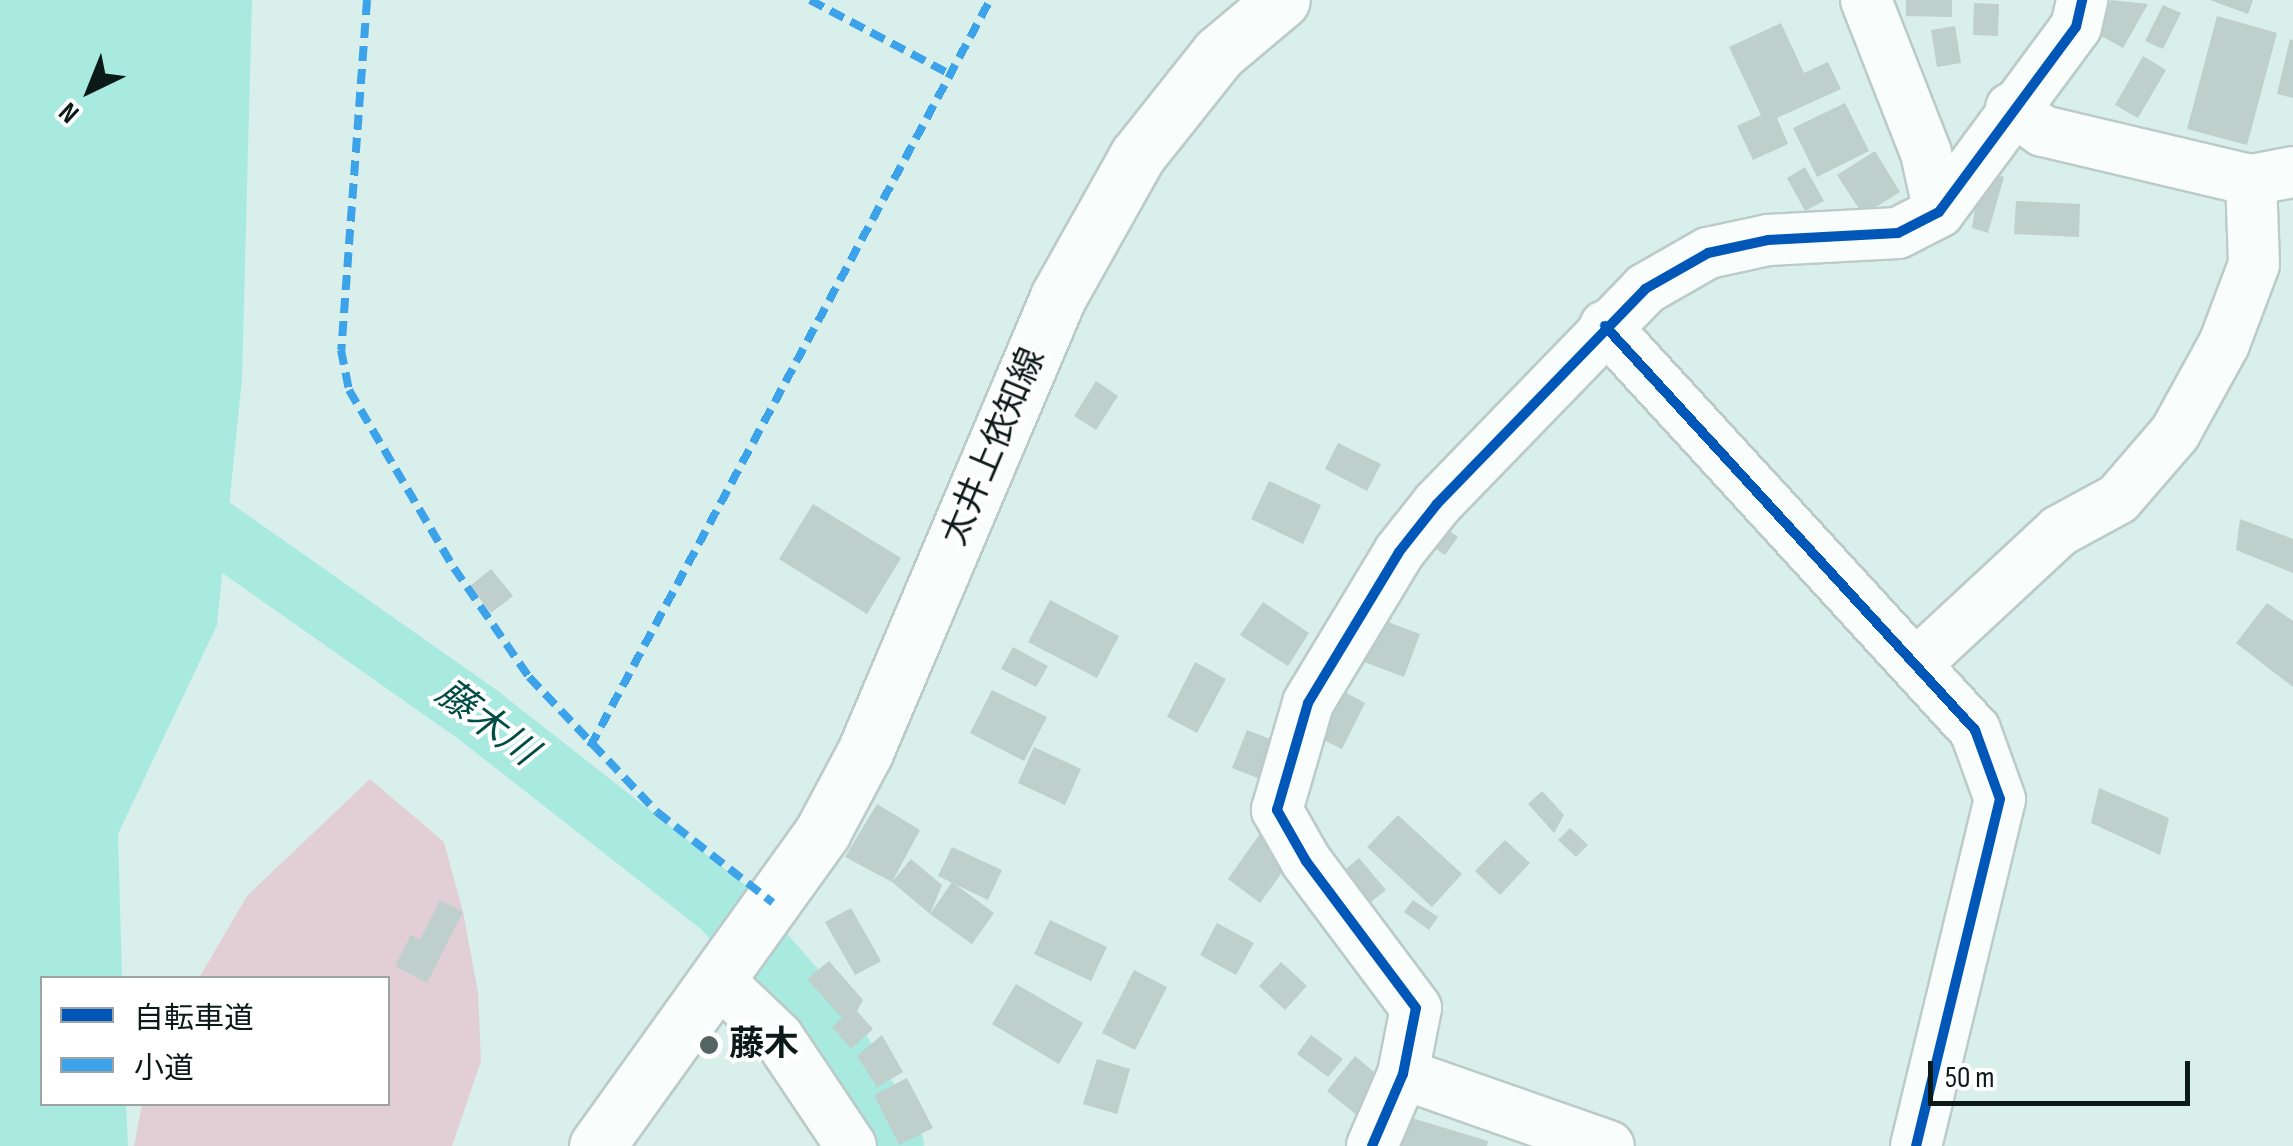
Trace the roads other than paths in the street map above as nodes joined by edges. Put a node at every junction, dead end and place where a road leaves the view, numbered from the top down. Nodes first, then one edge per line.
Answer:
1 (1282, 0) edge
2 (1866, 0) edge
3 (2082, 0) edge
4 (2011, 108) junction
5 (2272, 176) edge
6 (1938, 212) junction
7 (1606, 326) junction
8 (1914, 658) junction
9 (735, 957) junction
10 (1403, 1074) junction
11 (596, 1146) edge
12 (852, 1146) edge
13 (1372, 1146) edge
14 (1610, 1146) edge
15 (1916, 1146) edge

1 - 9 main road, 太井上依知線
2 - 6 street
3 - 4 street
4 - 5 street
4 - 6 street
5 - 8 street
6 - 7 street
7 - 8 street
7 - 10 street
8 - 15 street
9 - 11 main road, 太井上依知線
9 - 12 street
10 - 13 street
10 - 14 street

